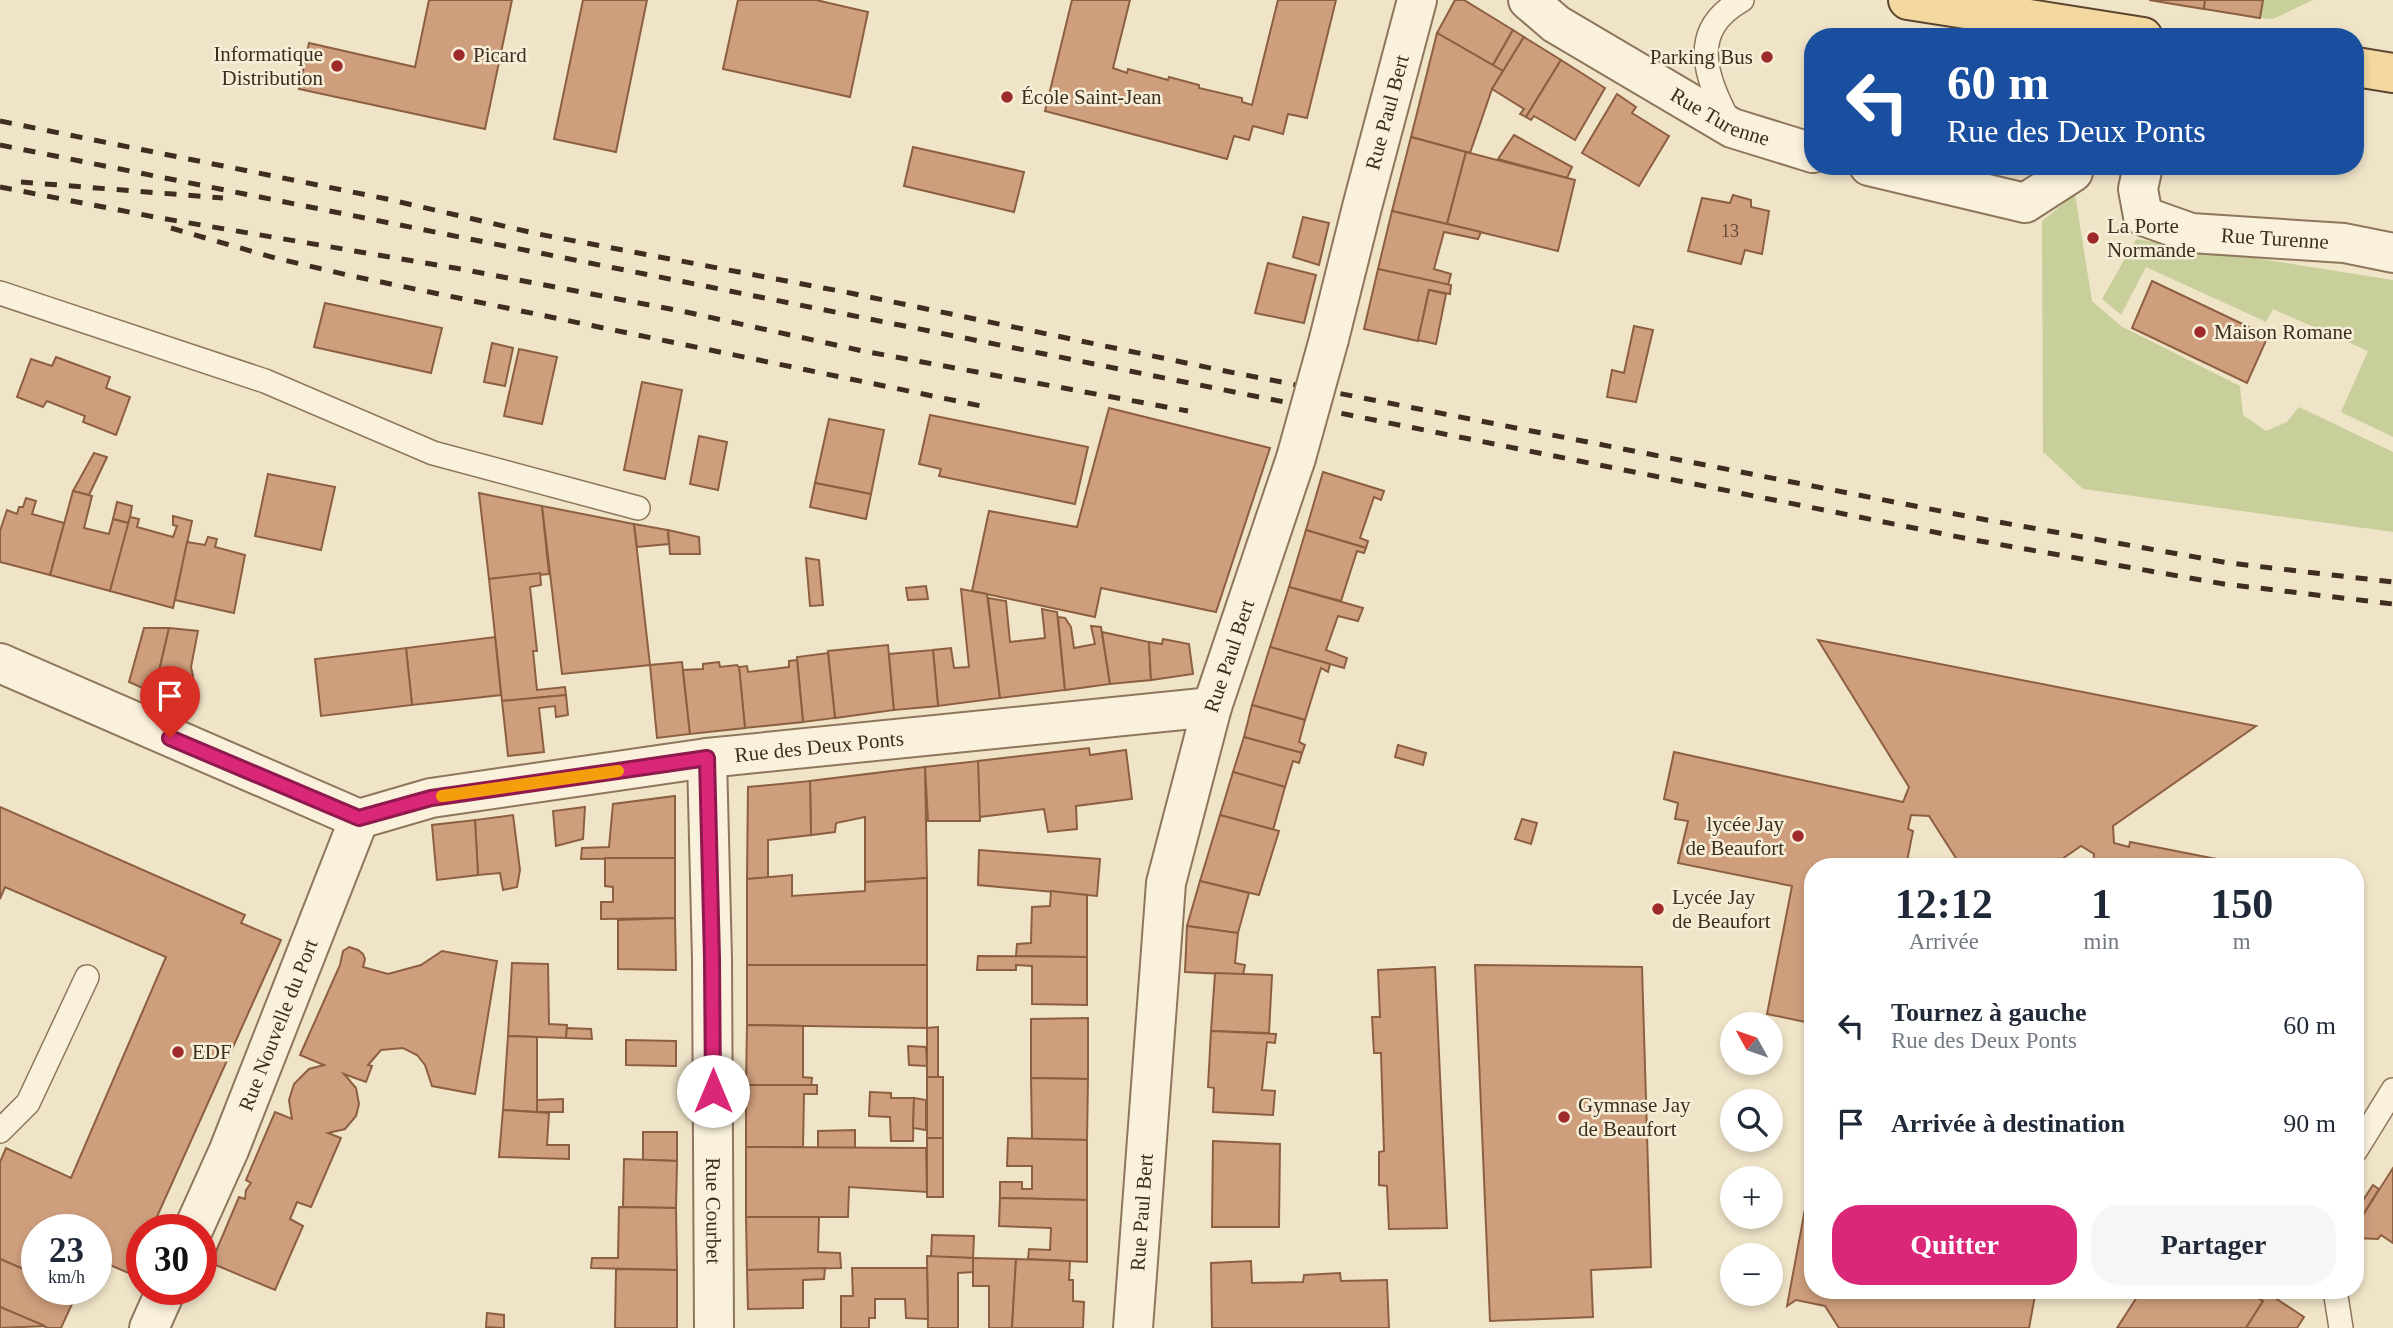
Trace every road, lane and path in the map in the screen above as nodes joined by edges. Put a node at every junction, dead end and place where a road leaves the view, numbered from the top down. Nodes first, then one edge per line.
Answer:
1 (1417, 0) edge
2 (1528, 0) edge
3 (1742, 0) edge
4 (1908, 0) edge
5 (2086, 28) edge
6 (2364, 69) edge
7 (2393, 73) edge
8 (1732, 128) junction
9 (1804, 150) edge
10 (1907, 175) edge
11 (2068, 175) edge
12 (2141, 178) edge
13 (2393, 253) edge
14 (0, 293) edge
15 (638, 508) dead end
16 (0, 663) edge
17 (1212, 707) junction
18 (707, 758) junction
19 (359, 818) junction
20 (87, 977) dead end
21 (2393, 1090) edge
22 (0, 1131) edge
23 (2364, 1137) edge
24 (200, 1214) edge
25 (2336, 1299) edge
26 (159, 1305) edge
27 (149, 1328) edge
28 (714, 1328) edge
29 (1133, 1328) edge
30 (2341, 1328) edge

1 - 17 street, Rue Paul Bert, bridge
2 - 8 street, Rue Turenne
3 - 8 lane
4 - 5 main road
6 - 7 main road
8 - 9 street, Rue Turenne
10 - 11 street
12 - 13 street, Rue Turenne
14 - 15 lane
16 - 19 street
17 - 18 street, Rue des Deux Ponts
17 - 29 street, Rue Paul Bert
18 - 19 street, Rue des Deux Ponts
18 - 28 street, Rue Courbet
19 - 24 street, Rue Nouvelle du Port
20 - 22 lane
21 - 23 lane
25 - 30 lane
26 - 27 street

